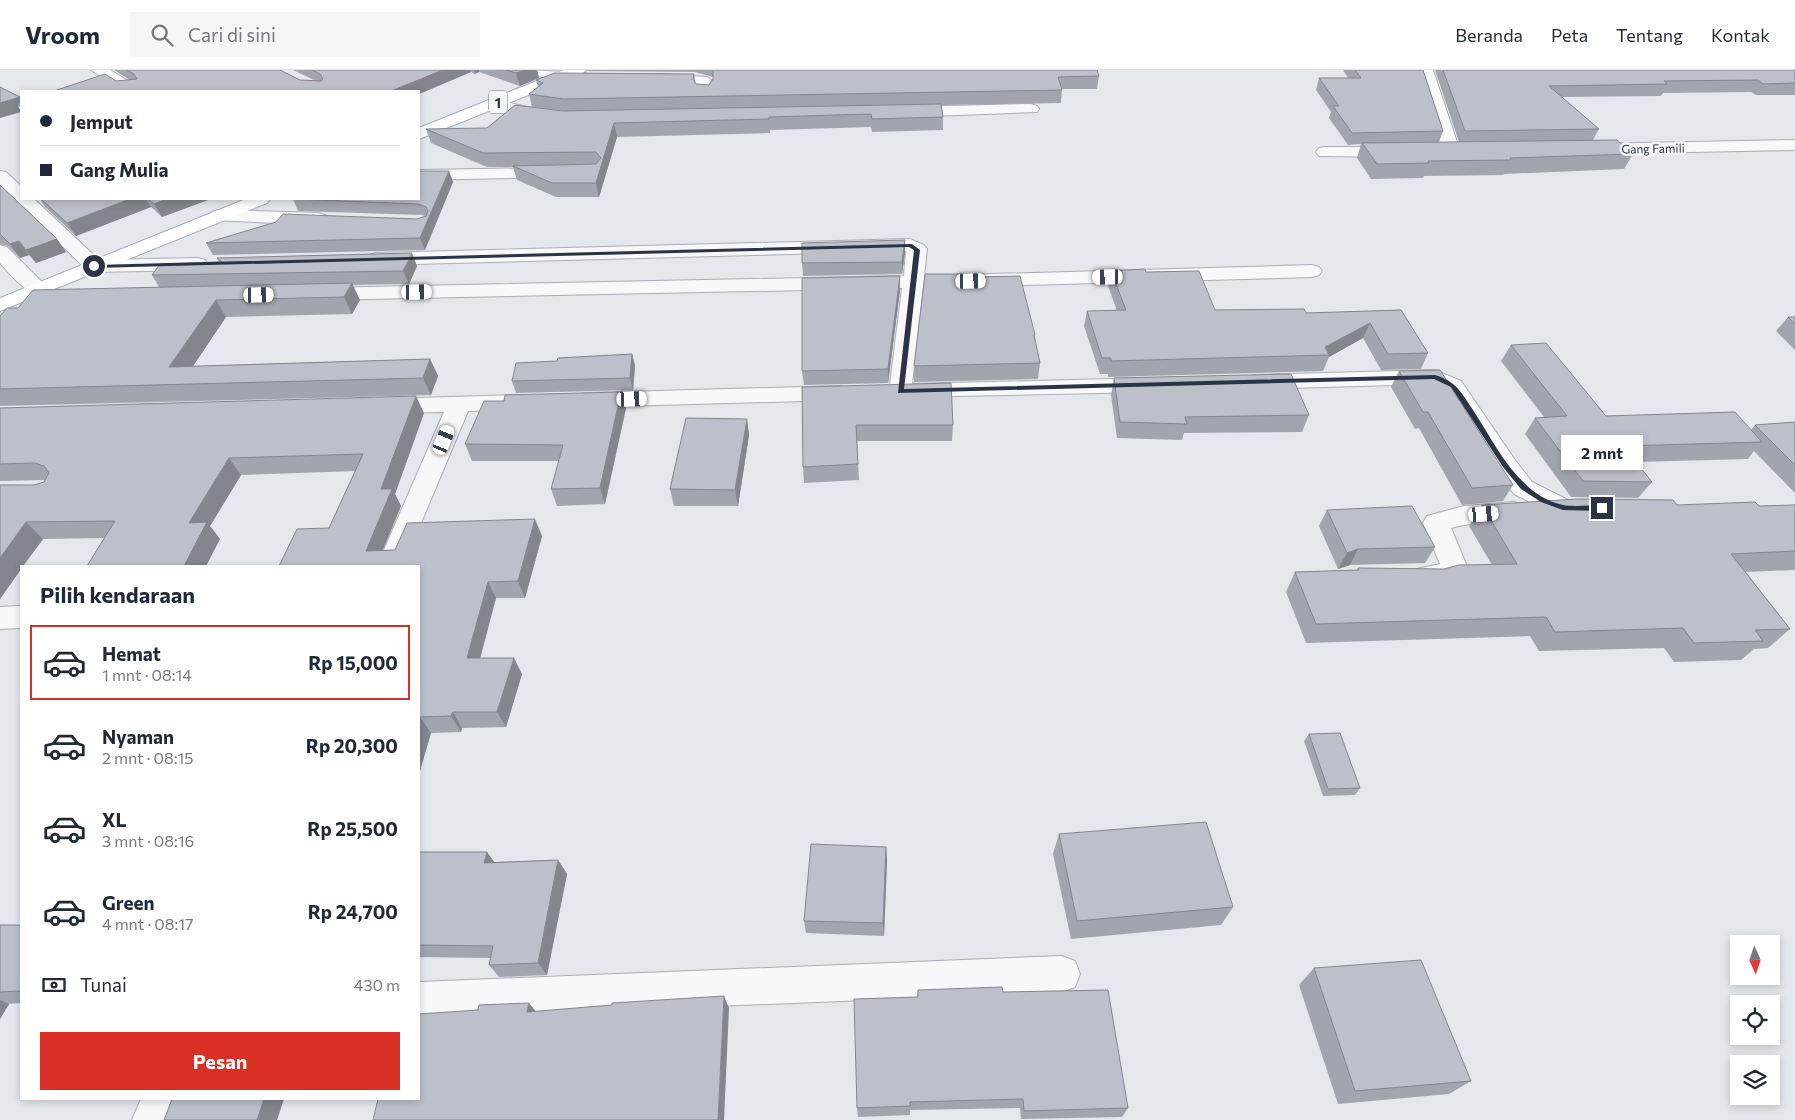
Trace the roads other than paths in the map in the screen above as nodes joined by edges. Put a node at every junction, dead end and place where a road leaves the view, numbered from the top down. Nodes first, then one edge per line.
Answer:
1 (129, 70) edge
2 (535, 70) edge
3 (578, 70) edge
4 (1425, 70) edge
5 (104, 73) edge
6 (558, 78) junction
7 (597, 78) edge
8 (646, 79) edge
9 (132, 90) edge
10 (705, 92) edge
11 (493, 104) junction
12 (1031, 110) dead end
13 (892, 112) edge
14 (566, 118) edge
15 (420, 134) edge
16 (1795, 145) edge
17 (1569, 149) edge
18 (1451, 151) junction
19 (1470, 151) edge
20 (1325, 152) dead end
21 (1412, 152) edge
22 (1431, 152) edge
23 (564, 172) edge
24 (420, 175) edge
25 (0, 176) edge
26 (20, 195) edge
27 (25, 200) edge
28 (259, 200) edge
29 (219, 216) junction
30 (335, 220) edge
31 (0, 251) edge
32 (353, 260) edge
33 (214, 263) edge
34 (94, 266) junction
35 (1312, 271) dead end
36 (913, 282) junction
37 (37, 290) junction
38 (298, 294) edge
39 (82, 298) edge
40 (0, 305) edge
41 (1230, 382) edge
42 (1172, 384) edge
43 (881, 392) junction
44 (538, 401) edge
45 (567, 401) edge
46 (459, 404) junction
47 (360, 406) edge
48 (390, 565) edge
49 (1395, 578) edge
50 (20, 617) edge
51 (0, 618) edge
52 (1062, 974) dead end
53 (420, 1000) edge
54 (161, 1100) edge
55 (152, 1120) edge

1 - 5 street
2 - 6 street
3 - 6 main road, 1
4 - 18 street
5 - 9 street
6 - 7 street
6 - 11 main road, 1
8 - 10 street
11 - 14 street
11 - 15 main road, 1
12 - 13 street
16 - 17 street, Gang Famili
18 - 19 street
18 - 22 street
20 - 21 street
23 - 24 street
25 - 26 street
27 - 34 street
28 - 29 main road
29 - 30 street
29 - 34 main road
31 - 37 street
32 - 36 street
33 - 34 street
34 - 37 main road
35 - 36 street
36 - 38 street
36 - 43 street
37 - 39 street
37 - 40 main road
41 - 49 street
42 - 43 street
43 - 45 street
44 - 46 street
46 - 47 street
46 - 48 street
50 - 51 street
52 - 53 street
54 - 55 street

